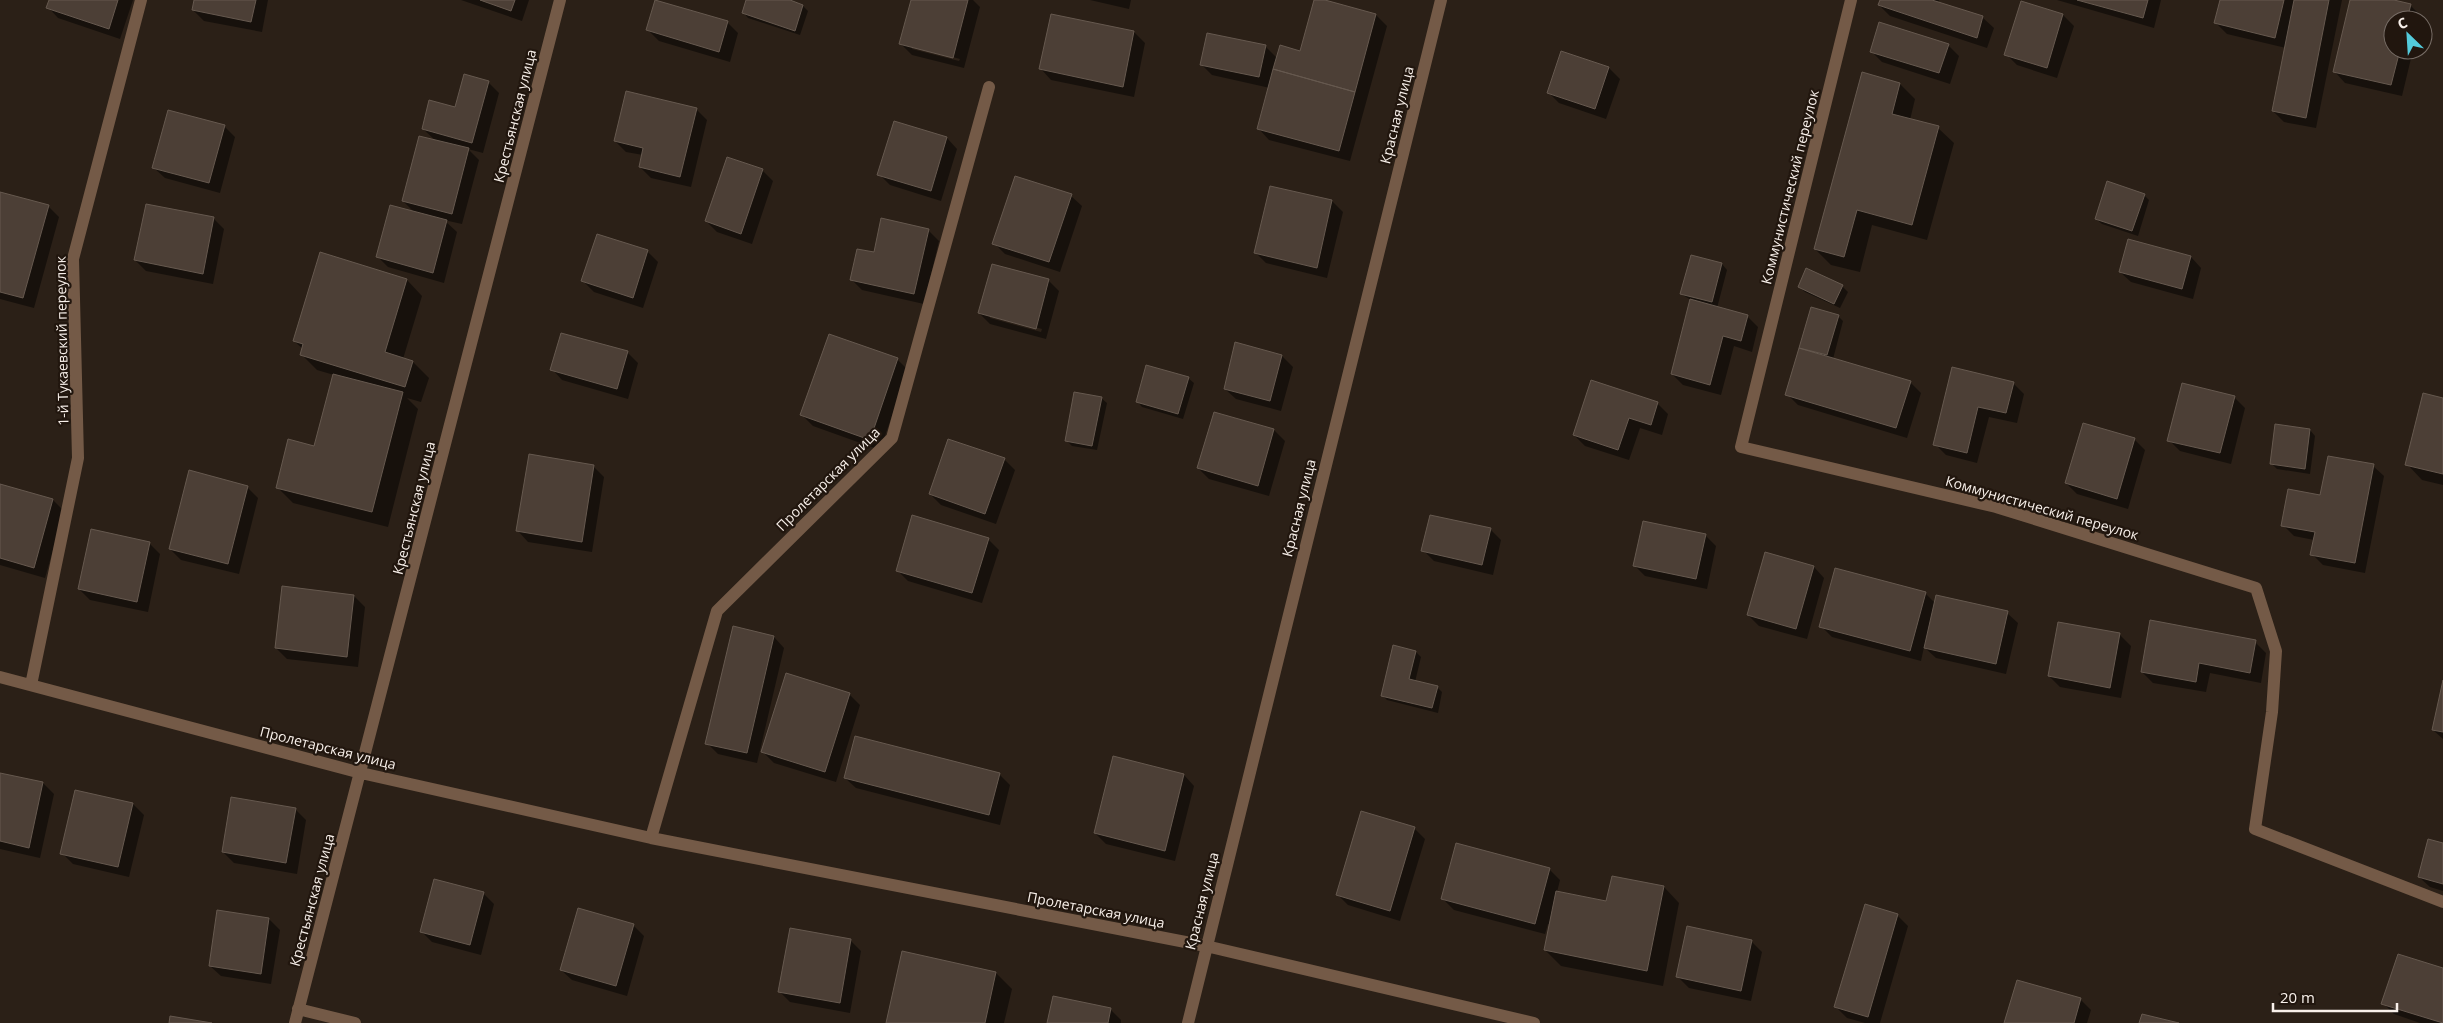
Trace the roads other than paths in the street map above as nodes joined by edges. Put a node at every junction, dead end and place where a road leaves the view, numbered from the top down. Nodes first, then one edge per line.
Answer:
1 (141, 0) edge
2 (560, 0) edge
3 (1441, 0) edge
4 (1851, 0) edge
5 (989, 87) dead end
6 (0, 677) edge
7 (31, 685) junction
8 (361, 773) junction
9 (651, 838) junction
10 (2443, 902) edge
11 (1206, 946) junction
12 (298, 1009) junction
13 (295, 1023) edge
14 (355, 1023) edge
15 (1188, 1023) edge
16 (1534, 1023) edge

1 - 7 street, 1-й Тукаевский переулок
2 - 8 street, Крестьянская улица
3 - 11 street, Красная улица
4 - 10 street, Коммунистический переулок
5 - 9 street, Пролетарская улица
6 - 7 street, Пролетарская улица
7 - 8 street, Пролетарская улица
8 - 9 street, Пролетарская улица
8 - 12 street, Крестьянская улица
9 - 11 street, Пролетарская улица
11 - 15 street, Красная улица
11 - 16 street, Пролетарская улица
12 - 13 street, Крестьянская улица
12 - 14 street

